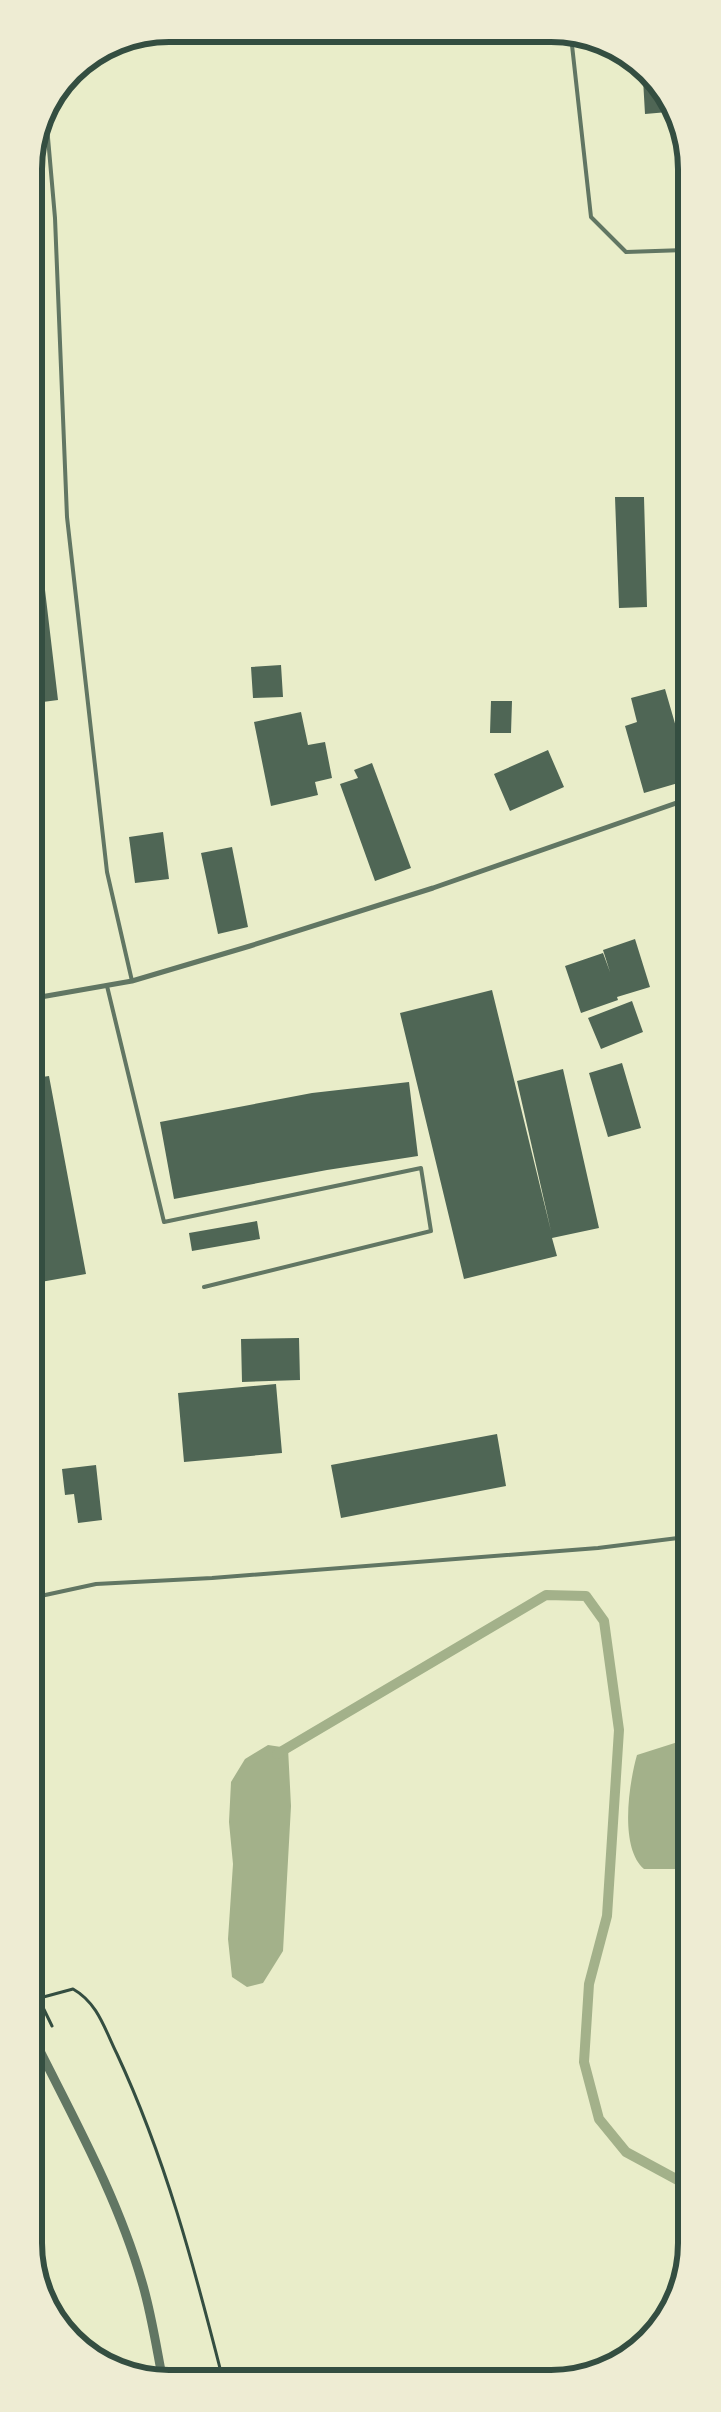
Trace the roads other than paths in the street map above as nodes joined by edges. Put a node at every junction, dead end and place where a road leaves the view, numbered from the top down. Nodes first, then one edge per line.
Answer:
1 (572, 44) edge
2 (48, 135) edge
3 (678, 250) edge
4 (678, 802) edge
5 (132, 981) junction
6 (107, 986) junction
7 (43, 997) edge
8 (204, 1288) dead end
9 (678, 1538) edge
10 (42, 1595) edge
11 (42, 2055) edge
12 (161, 2369) edge

1 - 3 lane
2 - 5 lane
4 - 5 street
5 - 6 street
6 - 7 street
6 - 8 lane
9 - 10 lane
11 - 12 street

